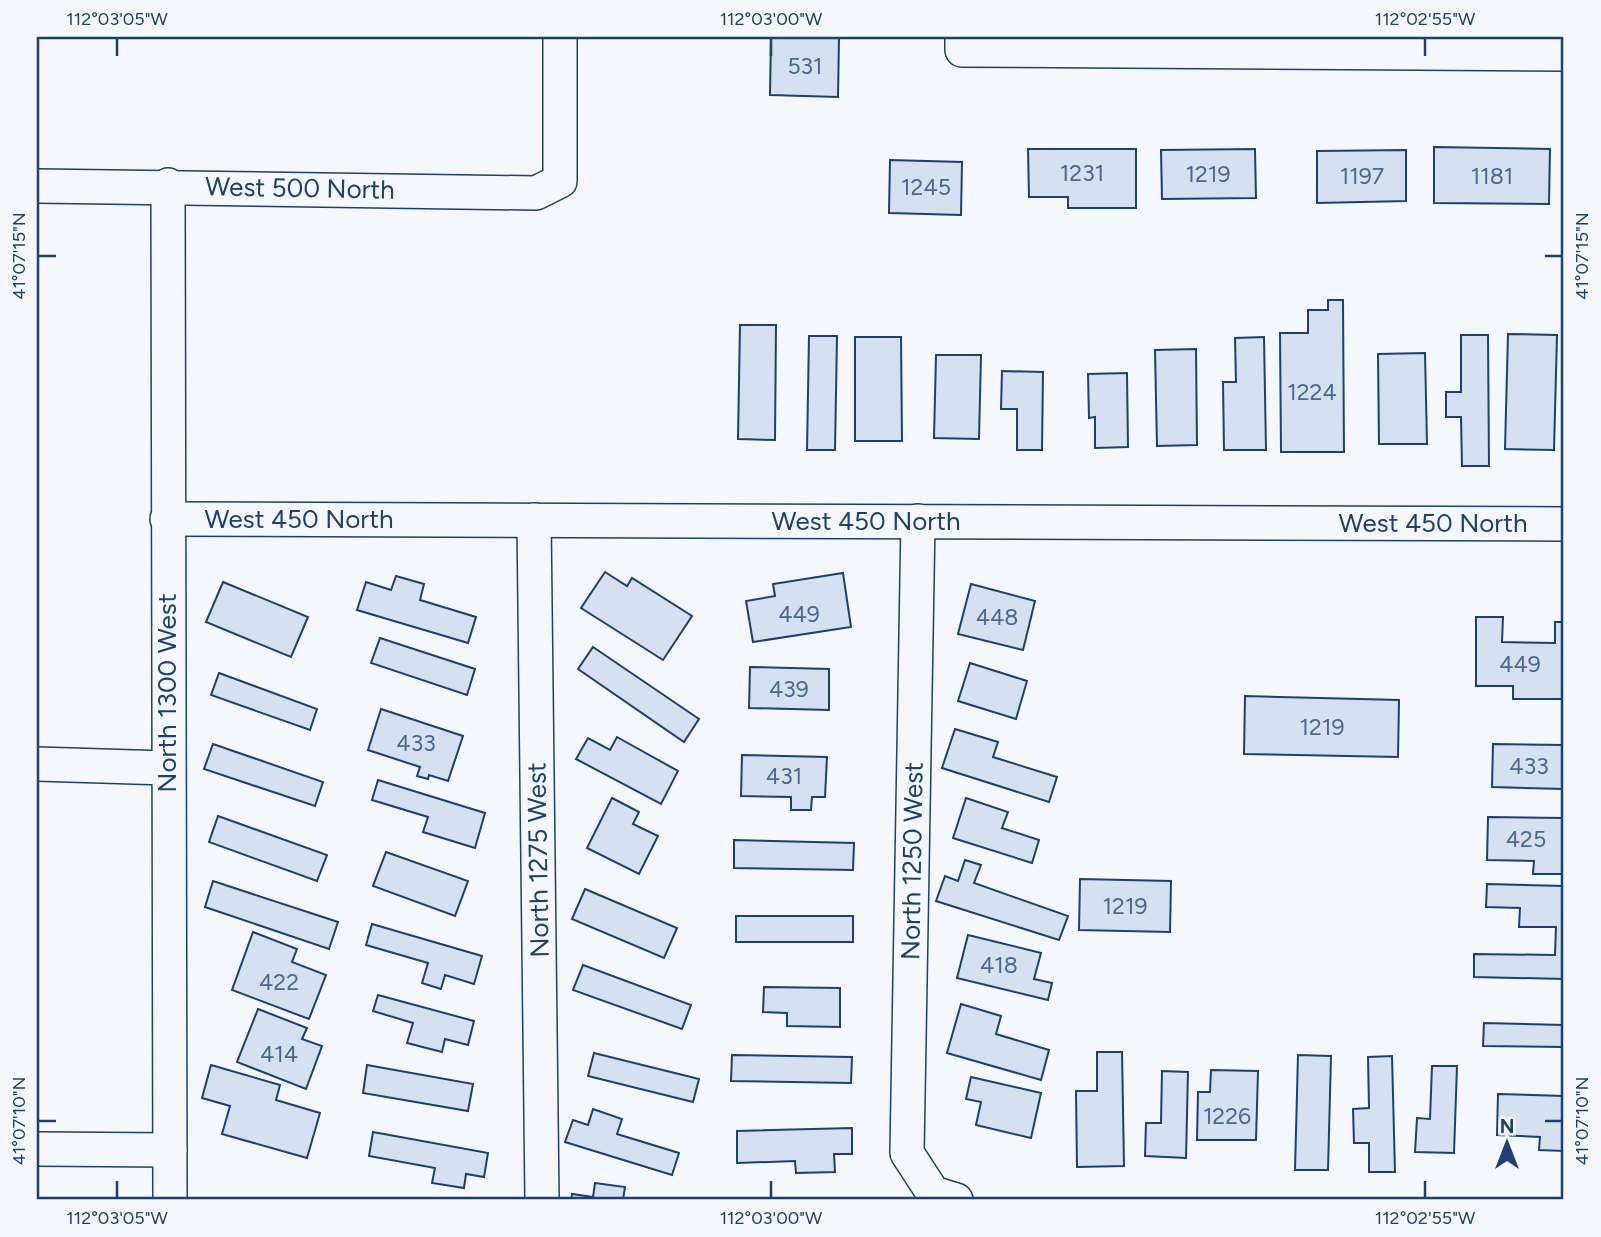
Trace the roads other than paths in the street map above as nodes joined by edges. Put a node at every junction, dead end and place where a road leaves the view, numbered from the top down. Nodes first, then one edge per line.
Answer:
1 (560, 37) edge
2 (962, 43) edge
3 (1564, 54) edge
4 (168, 185) junction
5 (37, 186) edge
6 (167, 519) junction
7 (534, 520) junction
8 (918, 522) junction
9 (1564, 524) edge
10 (37, 764) edge
11 (167, 768) junction
12 (37, 1149) edge
13 (170, 1150) junction
14 (944, 1196) edge
15 (170, 1200) edge
16 (542, 1200) edge

1 - 4 street, West 500 North
2 - 3 street
4 - 5 street, West 500 North
4 - 6 street, North 1300 West
6 - 7 street, West 450 North
6 - 11 street, North 1300 West
7 - 8 street, West 450 North
7 - 16 street, North 1275 West
8 - 9 street, West 450 North
8 - 14 street, North 1250 West
10 - 11 street
11 - 13 street, North 1300 West
12 - 13 street
13 - 15 street, North 1300 West

